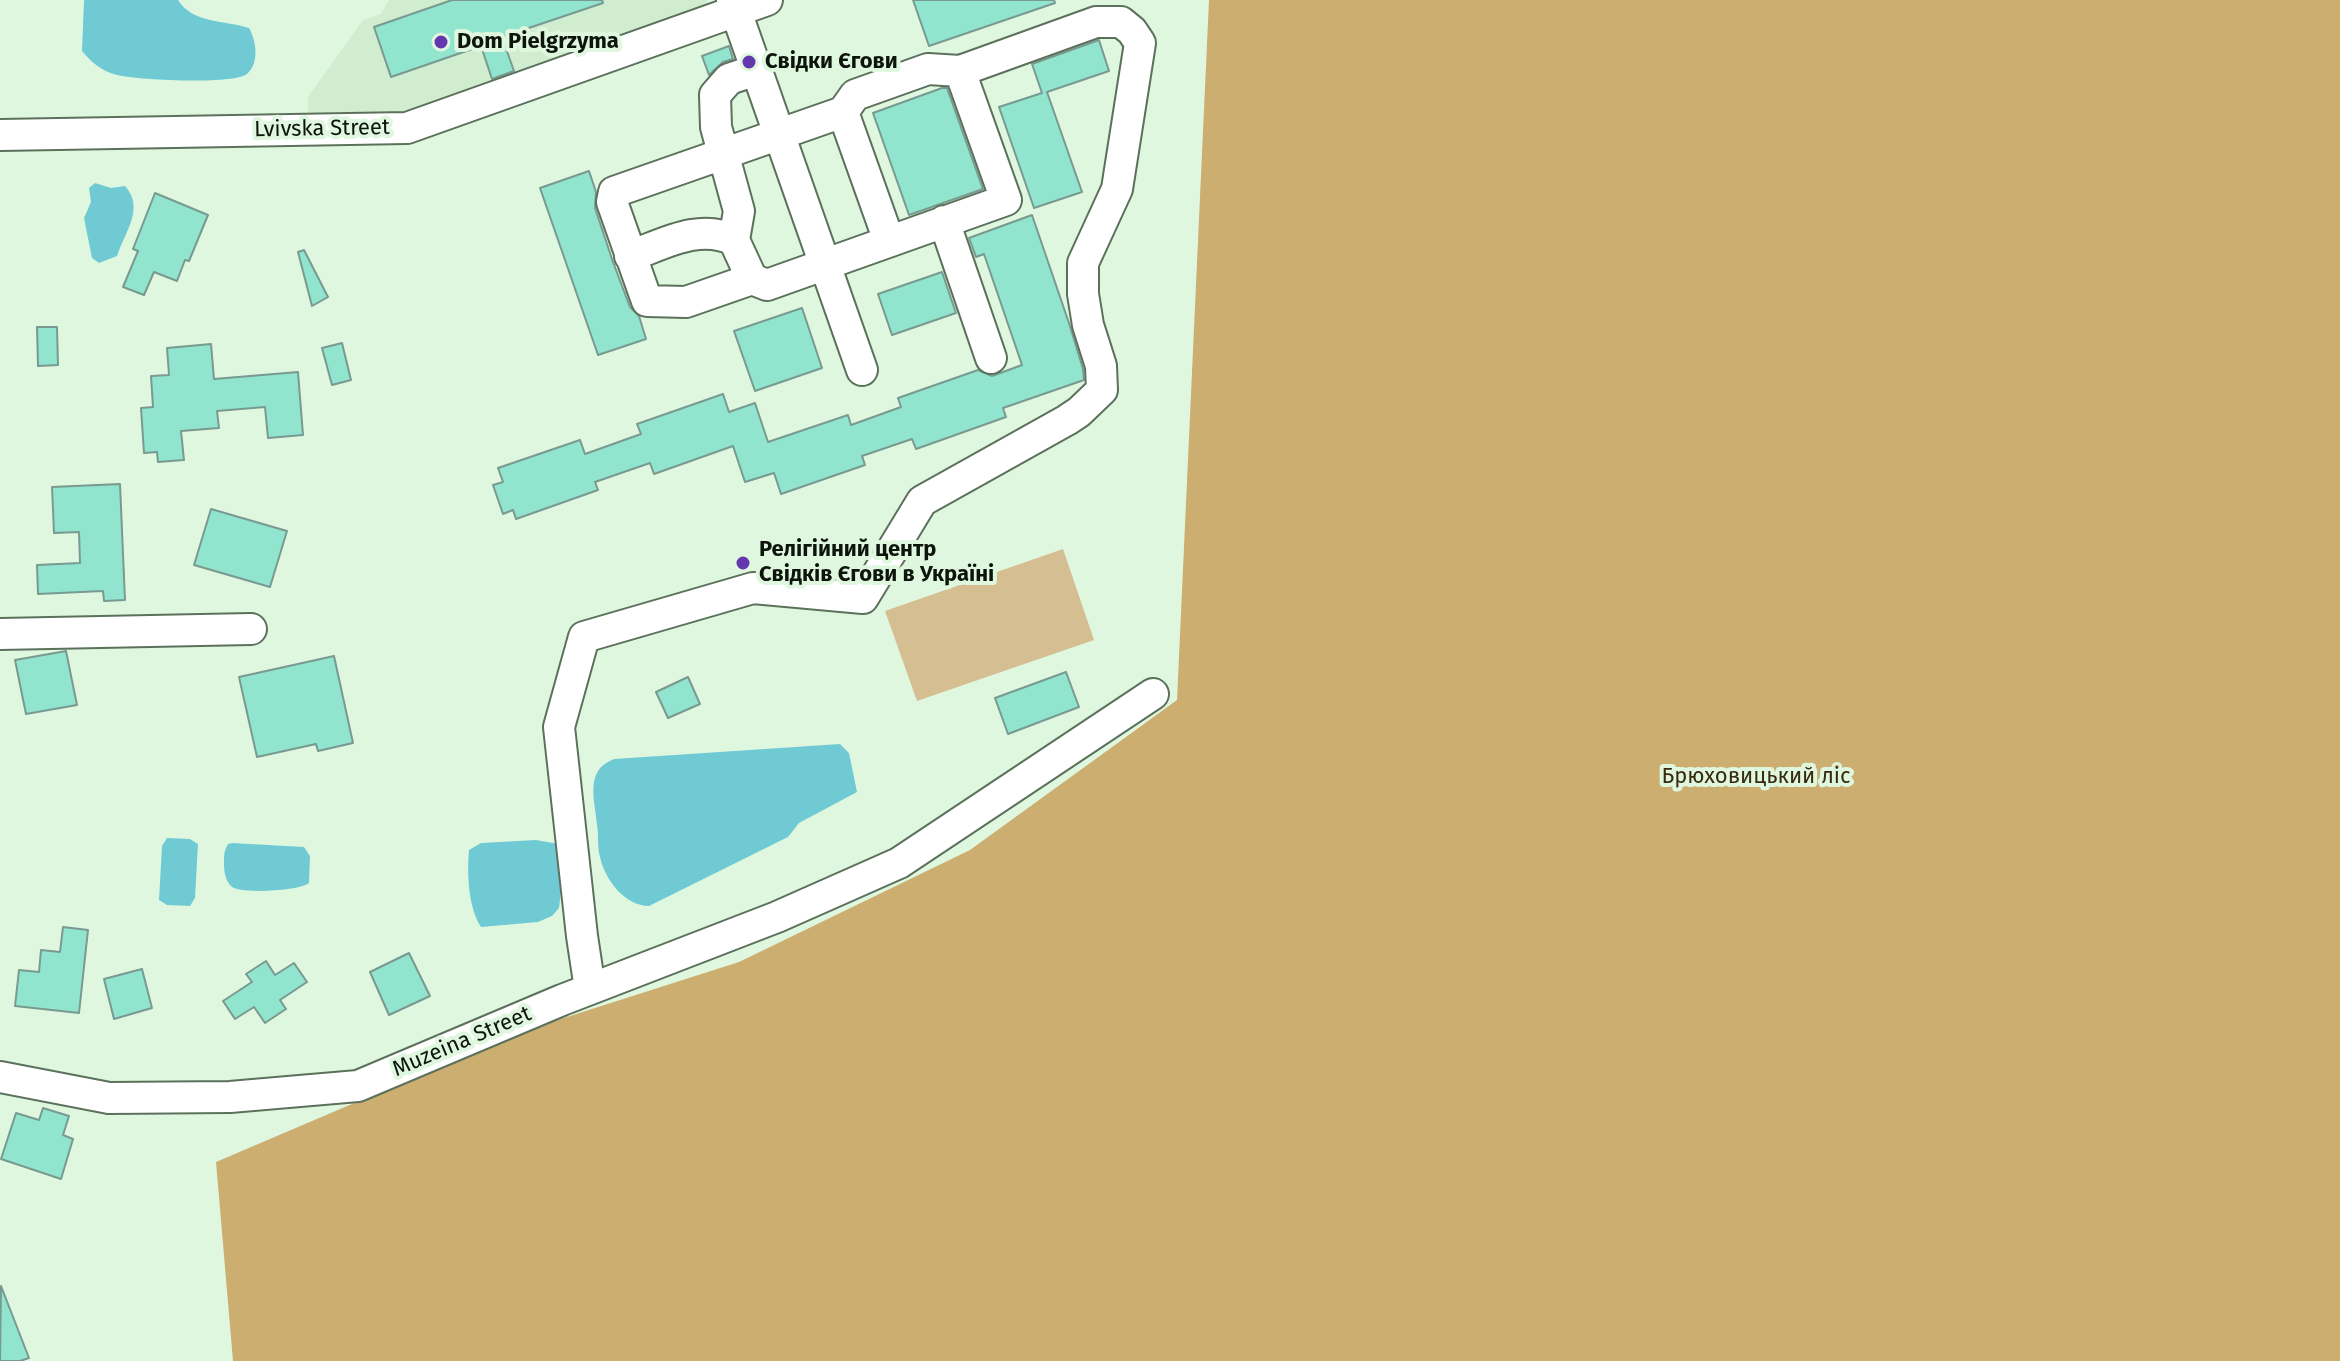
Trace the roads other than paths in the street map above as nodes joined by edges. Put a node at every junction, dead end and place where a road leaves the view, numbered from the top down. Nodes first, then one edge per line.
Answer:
1 (767, 0) edge
2 (733, 6) edge
3 (756, 70) junction
4 (960, 71) junction
5 (843, 112) junction
6 (778, 133) junction
7 (0, 135) edge
8 (722, 153) junction
9 (944, 221) junction
10 (734, 240) junction
11 (889, 241) junction
12 (630, 256) junction
13 (824, 264) junction
14 (752, 279) junction
15 (991, 358) dead end
16 (862, 370) dead end
17 (251, 629) dead end
18 (0, 634) edge
19 (1153, 694) dead end
20 (590, 989) junction
21 (0, 1077) edge

1 - 2 street, Lvivska Street
2 - 3 street
2 - 7 street, Lvivska Street
3 - 6 street
3 - 8 street
4 - 5 street
4 - 9 street
4 - 20 street
5 - 6 street
5 - 11 street
6 - 8 street
6 - 13 street
8 - 10 street
8 - 12 street
9 - 11 street
9 - 15 street
10 - 12 street
10 - 14 street
11 - 13 street
12 - 14 street
13 - 14 street
13 - 16 street
17 - 18 street
19 - 20 street, Muzeina Street
20 - 21 street, Muzeina Street

